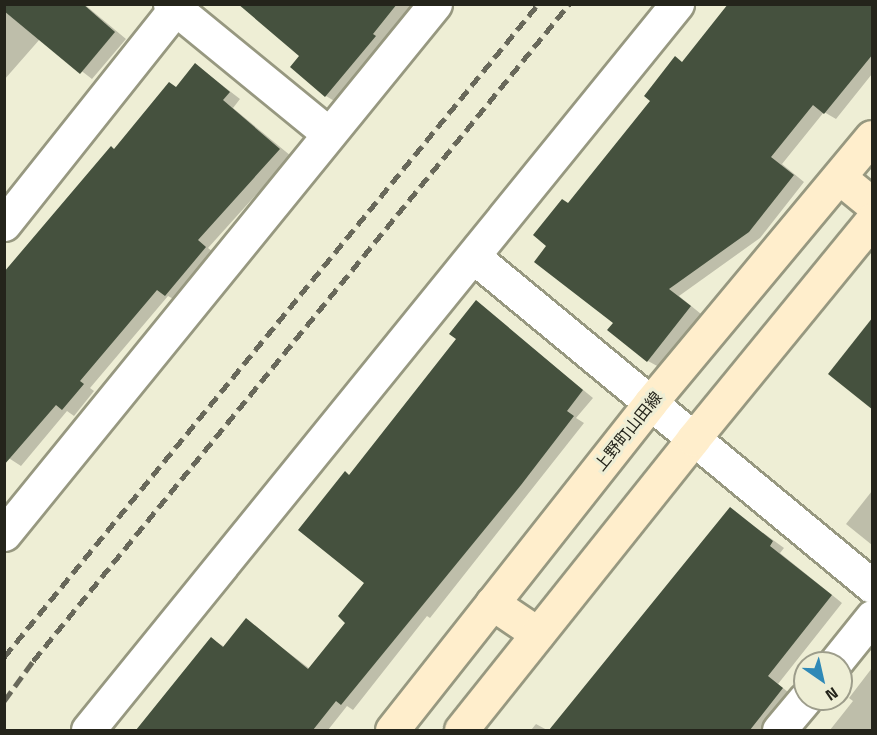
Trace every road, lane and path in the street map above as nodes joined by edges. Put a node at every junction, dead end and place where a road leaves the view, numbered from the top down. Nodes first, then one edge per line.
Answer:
1 (435, 4) edge
2 (677, 4) edge
3 (175, 6) edge
4 (329, 135) junction
5 (873, 137) edge
6 (838, 177) junction
7 (873, 204) edge
8 (873, 220) edge
9 (4, 224) edge
10 (474, 257) junction
11 (650, 403) junction
12 (693, 439) junction
13 (4, 534) edge
14 (873, 586) edge
15 (492, 603) junction
16 (873, 617) edge
17 (538, 634) junction
18 (845, 651) edge
19 (795, 711) edge
20 (88, 730) edge
21 (392, 730) edge
22 (461, 730) edge
23 (779, 730) edge

1 - 4 street
2 - 10 street
3 - 4 street
3 - 9 street
4 - 13 street
5 - 6 street, 上野町山田線
6 - 7 street
6 - 11 street, 上野町山田線
8 - 12 street
10 - 11 street
10 - 20 street
11 - 12 street
11 - 15 street, 上野町山田線
12 - 14 street
12 - 17 street
15 - 17 street
15 - 21 street, 上野町山田線
16 - 18 street
17 - 22 street
19 - 23 street

